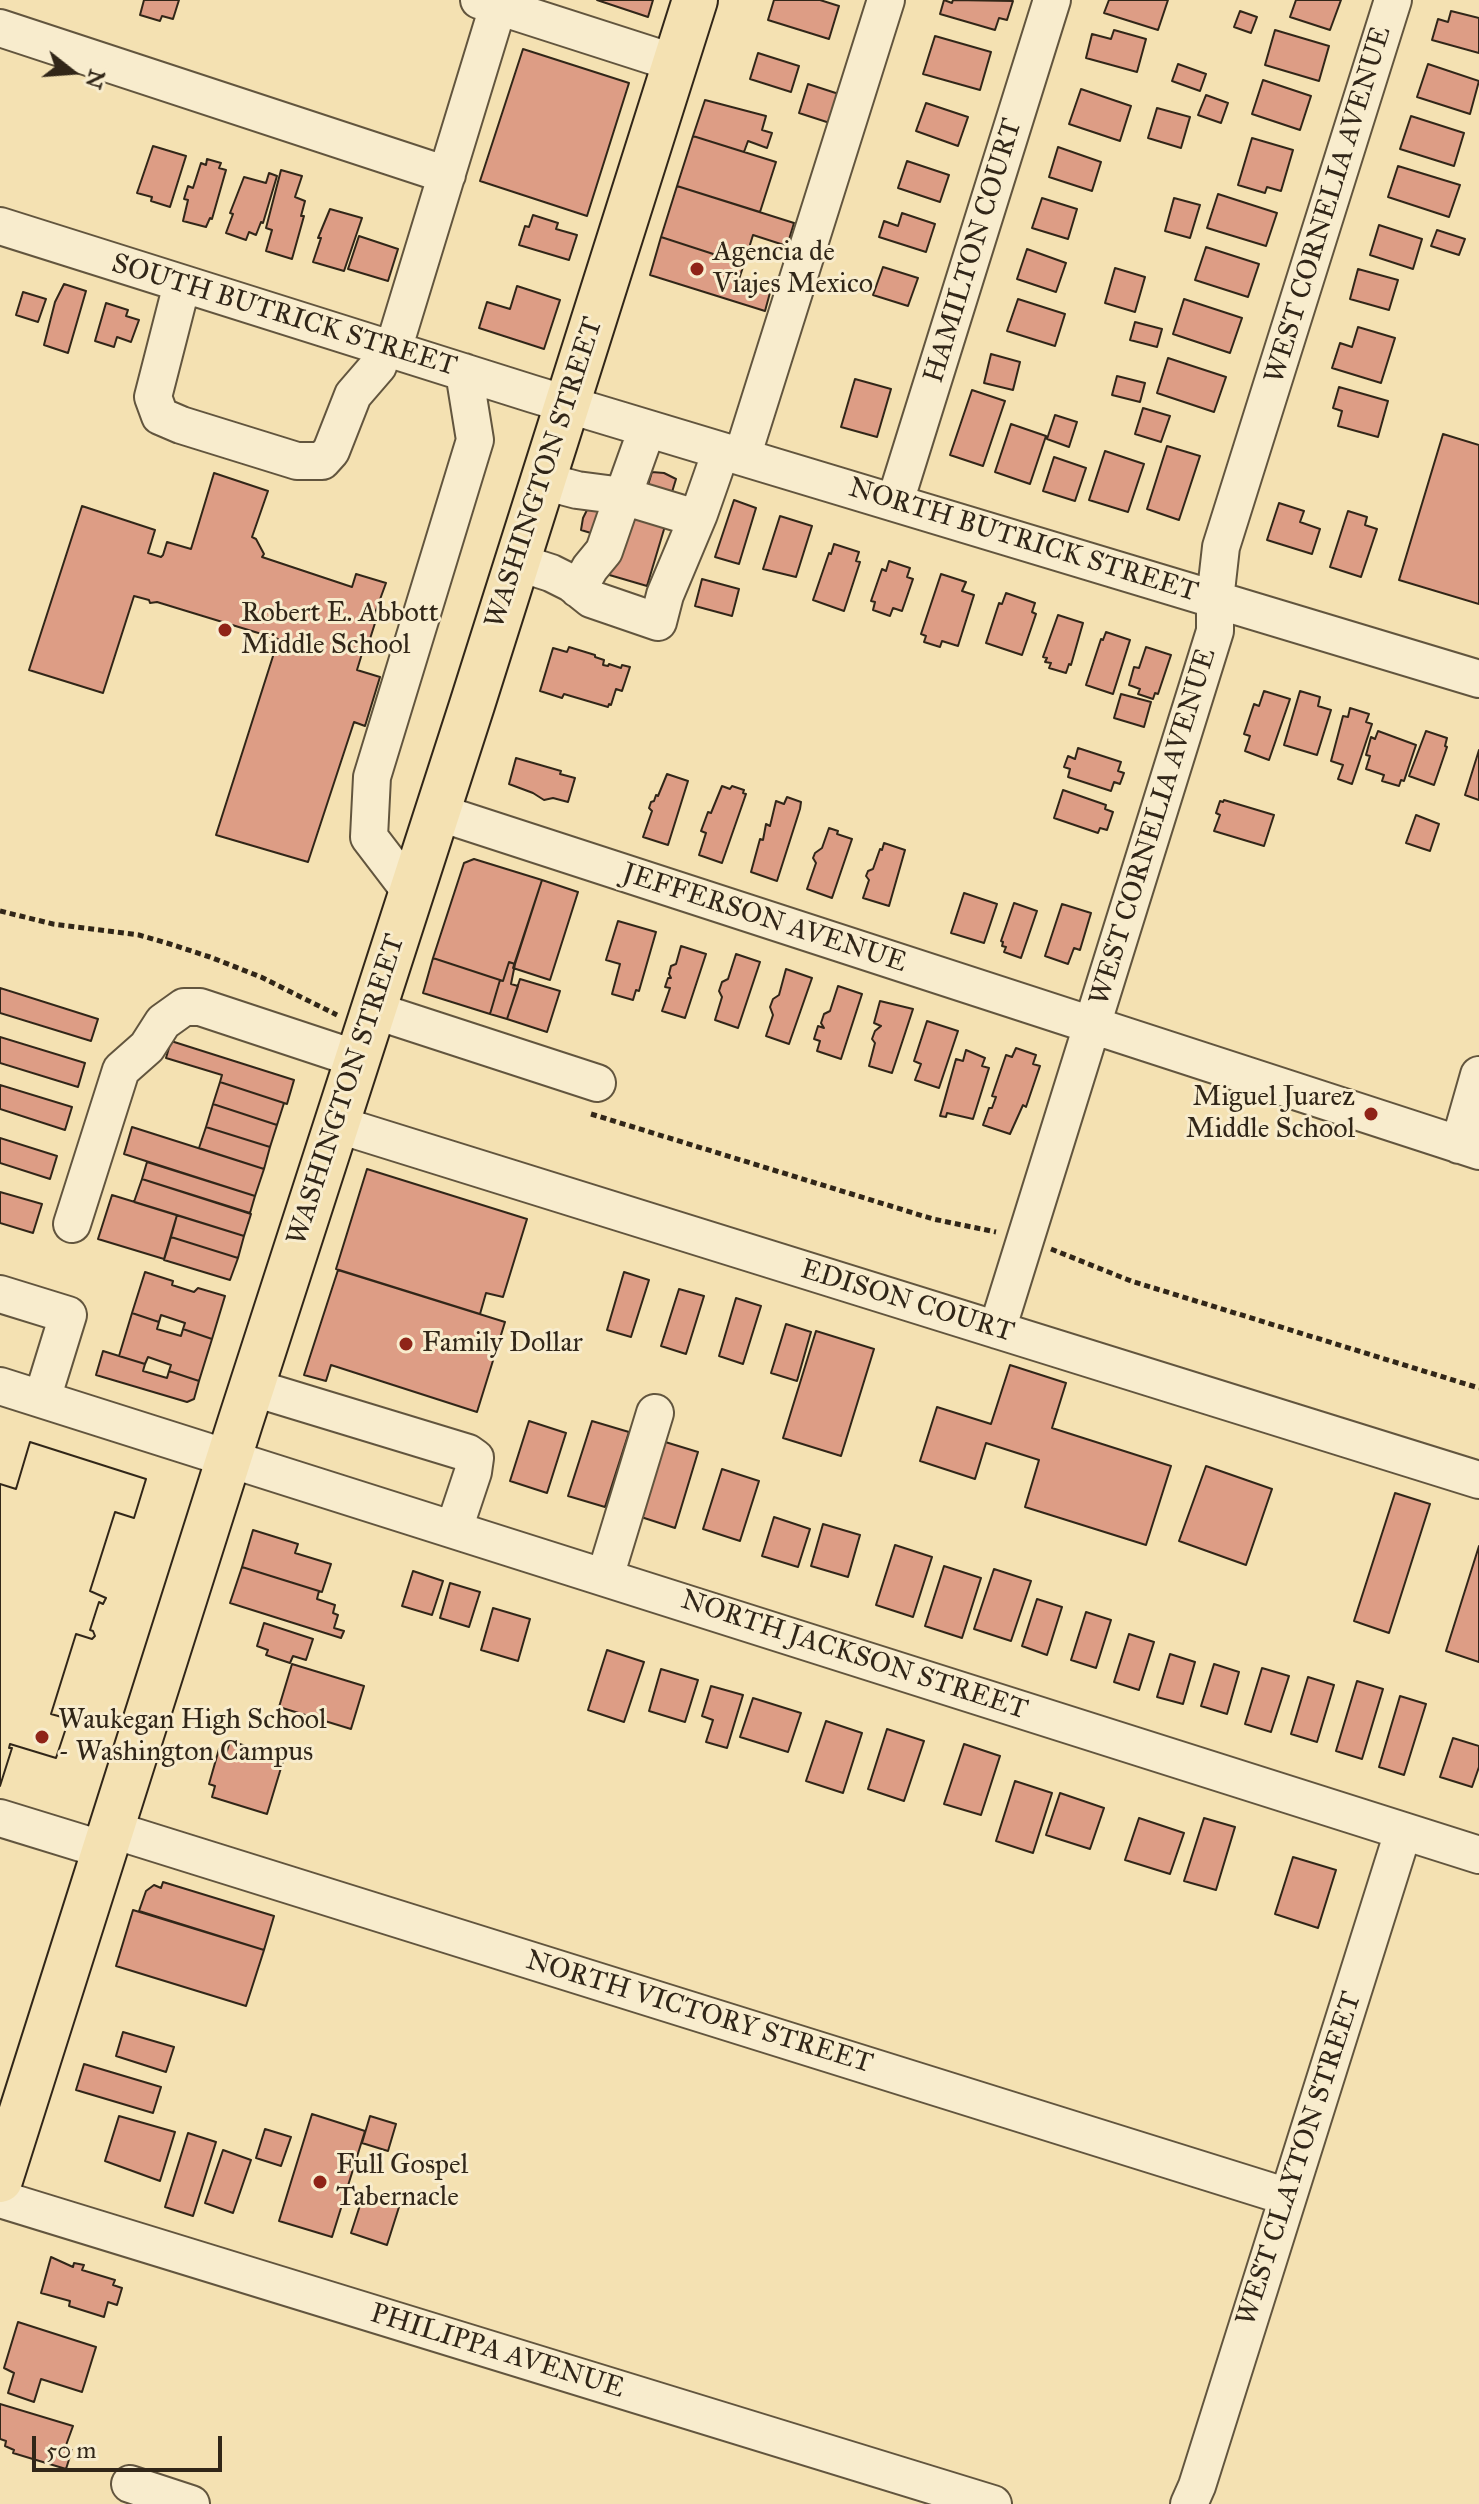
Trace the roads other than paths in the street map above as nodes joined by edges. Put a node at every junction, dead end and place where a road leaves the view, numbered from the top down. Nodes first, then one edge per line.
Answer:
1 (695, 0) edge
2 (886, 0) edge
3 (1052, 0) edge
4 (1393, 0) edge
5 (492, 2) edge
6 (0, 28) edge
7 (675, 63) junction
8 (447, 175) junction
9 (0, 226) edge
10 (182, 284) junction
11 (389, 348) junction
12 (464, 372) junction
13 (567, 405) junction
14 (647, 429) junction
15 (732, 454) junction
16 (543, 481) junction
17 (623, 496) junction
18 (895, 502) junction
19 (699, 514) junction
20 (517, 562) junction
21 (578, 589) junction
22 (1215, 600) junction
23 (1479, 679) edge
24 (437, 812) junction
25 (411, 892) junction
26 (355, 1015) junction
27 (1092, 1027) junction
28 (357, 1059) junction
29 (1479, 1075) edge
30 (593, 1098) road end
31 (336, 1124) junction
32 (1469, 1148) edge
33 (72, 1224) dead end
34 (0, 1294) edge
35 (997, 1330) junction
36 (0, 1386) edge
37 (251, 1387) junction
38 (42, 1399) junction
39 (655, 1413) dead end
40 (229, 1457) junction
41 (1479, 1480) edge
42 (454, 1529) junction
43 (605, 1577) junction
44 (0, 1818) edge
45 (1403, 1832) junction
46 (107, 1840) junction
47 (1479, 1855) edge
48 (0, 2180) edge
49 (1288, 2197) junction
50 (0, 2199) edge
51 (130, 2484) dead end
52 (1193, 2495) edge
53 (191, 2504) edge
54 (993, 2504) edge

1 - 7 main road, WASHINGTON STREET
2 - 15 street
3 - 18 street, HAMILTON COURT
4 - 22 street, WEST CORNELIA AVENUE
5 - 7 street
5 - 8 street
6 - 8 street
7 - 13 main road, WASHINGTON STREET
8 - 11 street
9 - 10 street, SOUTH BUTRICK STREET
10 - 11 street, SOUTH BUTRICK STREET
10 - 11 street
11 - 12 street, SOUTH BUTRICK STREET
12 - 13 street, SOUTH BUTRICK STREET
12 - 25 street
13 - 14 street, NORTH BUTRICK STREET
13 - 16 main road, WASHINGTON STREET
14 - 15 street, NORTH BUTRICK STREET
14 - 17 street
15 - 18 street, NORTH BUTRICK STREET
15 - 19 street
16 - 17 street
16 - 20 main road, WASHINGTON STREET
17 - 19 street
17 - 21 street
18 - 22 street, NORTH BUTRICK STREET
19 - 21 street
20 - 21 street
20 - 24 main road, WASHINGTON STREET
22 - 23 street, NORTH BUTRICK STREET
22 - 27 street, WEST CORNELIA AVENUE
24 - 25 main road, WASHINGTON STREET
24 - 27 street, JEFFERSON AVENUE
25 - 26 main road, WASHINGTON STREET
26 - 28 main road, WASHINGTON STREET
26 - 30 street
27 - 32 street, JEFFERSON AVENUE
27 - 35 street, WEST CORNELIA AVENUE
28 - 31 main road, WASHINGTON STREET
28 - 33 street
29 - 32 street
31 - 35 street, EDISON COURT
31 - 37 main road, WASHINGTON STREET
34 - 38 street
35 - 41 street, EDISON COURT
36 - 38 street, NORTH JACKSON STREET
37 - 40 main road, WASHINGTON STREET
37 - 42 street
38 - 40 street, NORTH JACKSON STREET
39 - 43 street
40 - 42 street, NORTH JACKSON STREET
40 - 46 main road, WASHINGTON STREET
42 - 43 street, NORTH JACKSON STREET
43 - 45 street, NORTH JACKSON STREET
44 - 46 street, NORTH VICTORY STREET
45 - 47 street, NORTH JACKSON STREET
45 - 49 street, WEST CLAYTON STREET
46 - 48 main road, WASHINGTON STREET
46 - 49 street, NORTH VICTORY STREET
49 - 52 street, WEST CLAYTON STREET
50 - 54 street, PHILIPPA AVENUE
51 - 53 street

